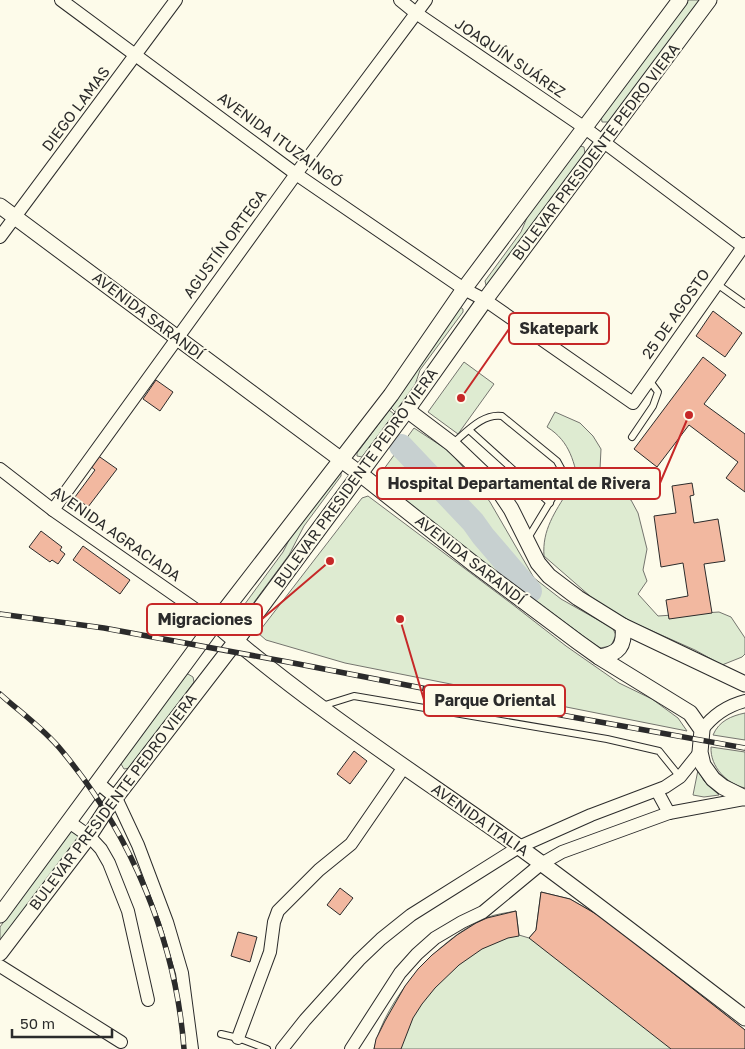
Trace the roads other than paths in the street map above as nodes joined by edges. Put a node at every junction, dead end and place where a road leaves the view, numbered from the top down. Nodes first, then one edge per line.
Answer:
1 (61, 0) edge
2 (176, 0) edge
3 (400, 0) edge
4 (426, 0) edge
5 (680, 0) edge
6 (709, 0) edge
7 (416, 13) junction
8 (136, 55) junction
9 (585, 128) junction
10 (603, 142) junction
11 (296, 174) junction
12 (0, 206) edge
13 (15, 217) junction
14 (0, 237) edge
15 (744, 246) edge
16 (717, 284) junction
17 (464, 289) junction
18 (485, 300) junction
19 (745, 304) edge
20 (177, 338) junction
21 (649, 380) junction
22 (633, 402) joint
23 (407, 410) junction
24 (469, 430) junction
25 (632, 437) dead end
26 (452, 444) junction
27 (341, 459) junction
28 (0, 469) edge
29 (359, 473) junction
30 (550, 503) junction
31 (53, 510) junction
32 (527, 540) junction
33 (215, 623) junction
34 (623, 626) junction
35 (236, 640) junction
36 (599, 657) junction
37 (745, 684) edge
38 (745, 701) edge
39 (321, 706) junction
40 (702, 730) junction
41 (700, 752) junction
42 (404, 767) junction
43 (680, 777) junction
44 (98, 783) junction
45 (657, 791) junction
46 (116, 798) junction
47 (745, 798) edge
48 (669, 813) junction
49 (69, 822) junction
50 (89, 836) junction
51 (519, 847) junction
52 (541, 864) junction
53 (0, 915) edge
54 (0, 953) edge
55 (0, 966) edge
56 (148, 1000) dead end
57 (745, 1018) edge
58 (222, 1034) dead end
59 (238, 1038) junction
60 (121, 1042) dead end
61 (192, 1049) edge
62 (267, 1049) edge
63 (282, 1049) edge
64 (351, 1049) edge

1 - 8 street, AVENIDA ITUZAINGÓ
2 - 8 street, DIEGO LAMAS
3 - 7 street, JOAQUÍN SUÁREZ
4 - 7 street, AGUSTÍN ORTEGA
5 - 9 street, BULEVAR PRESIDENTE PEDRO VIERA
6 - 10 street, BULEVAR PRESIDENTE PEDRO VIERA
7 - 9 street, JOAQUÍN SUÁREZ
7 - 11 street, AGUSTÍN ORTEGA
8 - 11 street, AVENIDA ITUZAINGÓ
8 - 13 street, DIEGO LAMAS
9 - 10 street, JOAQUÍN SUÁREZ
9 - 17 street, BULEVAR PRESIDENTE PEDRO VIERA
10 - 15 street, JOAQUÍN SUÁREZ
10 - 18 street, BULEVAR PRESIDENTE PEDRO VIERA
11 - 17 street, AVENIDA ITUZAINGÓ
11 - 20 street, AGUSTÍN ORTEGA
12 - 13 street, AVENIDA SARANDÍ
13 - 14 street, DIEGO LAMAS
13 - 20 street, AVENIDA SARANDÍ
15 - 16 street, 25 DE AGOSTO
16 - 19 lane
16 - 21 street, 25 DE AGOSTO
17 - 18 street, AVENIDA ITUZAINGÓ
17 - 27 street, BULEVAR PRESIDENTE PEDRO VIERA
18 - 22 street, AVENIDA ITUZAINGÓ
18 - 23 street, BULEVAR PRESIDENTE PEDRO VIERA
20 - 27 street, AVENIDA SARANDÍ
20 - 31 street, AGUSTÍN ORTEGA
21 - 22 street, 25 DE AGOSTO
21 - 25 lane
23 - 26 street
23 - 29 street, BULEVAR PRESIDENTE PEDRO VIERA
24 - 26 lane
24 - 30 lane
24 - 30 lane
26 - 32 street
27 - 29 street, AVENIDA SARANDÍ
27 - 33 street, BULEVAR PRESIDENTE PEDRO VIERA
28 - 31 street, AVENIDA AGRACIADA
29 - 35 street, BULEVAR PRESIDENTE PEDRO VIERA
29 - 36 street, AVENIDA SARANDÍ
30 - 32 lane
31 - 33 street, AVENIDA AGRACIADA
32 - 34 street
33 - 35 street, AVENIDA ITALIA
33 - 44 street, BULEVAR PRESIDENTE PEDRO VIERA
34 - 36 street
34 - 37 street
35 - 39 street, AVENIDA ITALIA
35 - 46 street, BULEVAR PRESIDENTE PEDRO VIERA
36 - 40 street, AVENIDA SARANDÍ
38 - 40 street
39 - 42 street, AVENIDA ITALIA
39 - 43 lane
40 - 41 street
41 - 43 street
41 - 47 street
42 - 51 street, AVENIDA ITALIA
42 - 59 street
43 - 45 street
44 - 46 street
44 - 49 street, BULEVAR PRESIDENTE PEDRO VIERA
45 - 48 street
45 - 51 street
46 - 50 street, BULEVAR PRESIDENTE PEDRO VIERA
46 - 61 street
47 - 48 street
48 - 52 street
49 - 50 street
49 - 53 street, BULEVAR PRESIDENTE PEDRO VIERA
50 - 54 street, BULEVAR PRESIDENTE PEDRO VIERA
50 - 56 street
51 - 52 street, AVENIDA ITALIA
51 - 63 street
52 - 57 street, AVENIDA ITALIA
52 - 64 street
55 - 60 street
58 - 59 lane
59 - 62 lane

